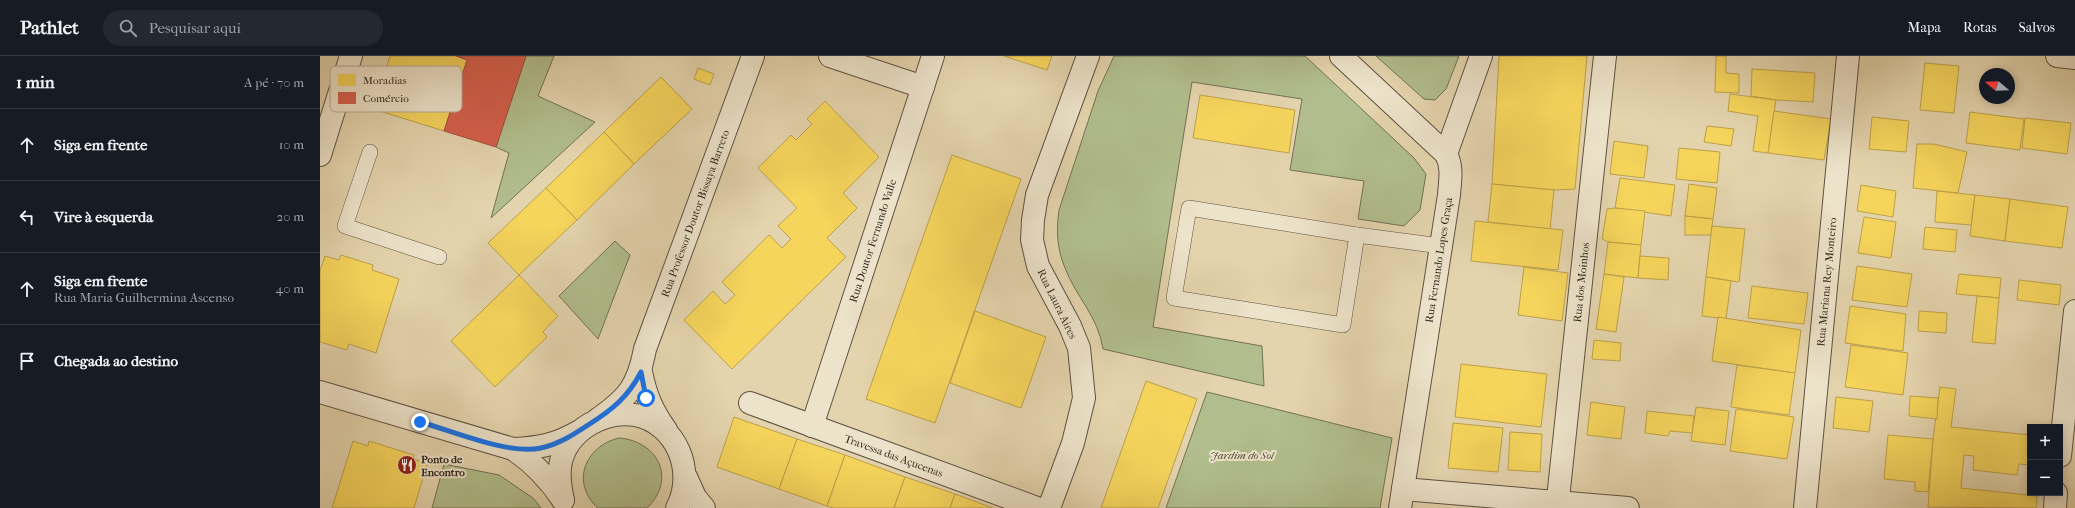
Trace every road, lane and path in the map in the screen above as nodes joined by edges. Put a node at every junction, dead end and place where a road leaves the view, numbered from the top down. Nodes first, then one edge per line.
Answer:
1 (351, 56) edge
2 (753, 56) edge
3 (830, 56) edge
4 (934, 56) edge
5 (1088, 56) edge
6 (1341, 56) edge
7 (1481, 56) edge
8 (1605, 56) edge
9 (1848, 56) edge
10 (2057, 56) edge
11 (2075, 58) edge
12 (348, 66) edge
13 (923, 87) junction
14 (333, 112) edge
15 (370, 152) dead end
16 (1446, 154) junction
17 (320, 155) edge
18 (1357, 235) junction
19 (1441, 246) junction
20 (439, 257) dead end
21 (2075, 311) edge
22 (641, 372) junction
23 (320, 392) edge
24 (750, 403) dead end
25 (590, 424) junction
26 (812, 426) junction
27 (2063, 427) edge
28 (671, 437) junction
29 (513, 449) junction
30 (686, 477) junction
31 (2056, 496) edge
32 (1401, 498) edge
33 (565, 504) edge
34 (1558, 506) edge
35 (677, 508) edge
36 (704, 508) edge
37 (1037, 508) edge
38 (1049, 508) edge
39 (1628, 508) edge
40 (1805, 508) edge
41 (2055, 508) edge

1 - 12 street
2 - 22 street, Rua Professor Doutor Bissaya Barreto
3 - 13 street
4 - 13 street, Rua Doutor Fernando Valle
5 - 38 street, Rua Laura Aires
6 - 16 street
7 - 16 street
8 - 34 street, Rua dos Moinhos
9 - 40 street, Rua Mariana Rey Monteiro
10 - 11 street
13 - 26 street, Rua Doutor Fernando Valle
14 - 17 street
15 - 20 lane
16 - 19 street, Rua Fernando Lopes Graça
18 - 18 lane
18 - 19 lane
19 - 32 street, Rua Fernando Lopes Graça
21 - 27 street
22 - 25 street, Rua Professor Doutor Bissaya Barreto
22 - 28 street, Rua Professor Doutor Bissaya Barreto
23 - 29 street
24 - 26 street, Travessa das Açucenas
25 - 28 street
25 - 29 street
25 - 33 street
26 - 37 street, Travessa das Açucenas
28 - 30 street
29 - 33 street
30 - 35 street
30 - 36 street
31 - 41 street
32 - 34 street
34 - 39 street

